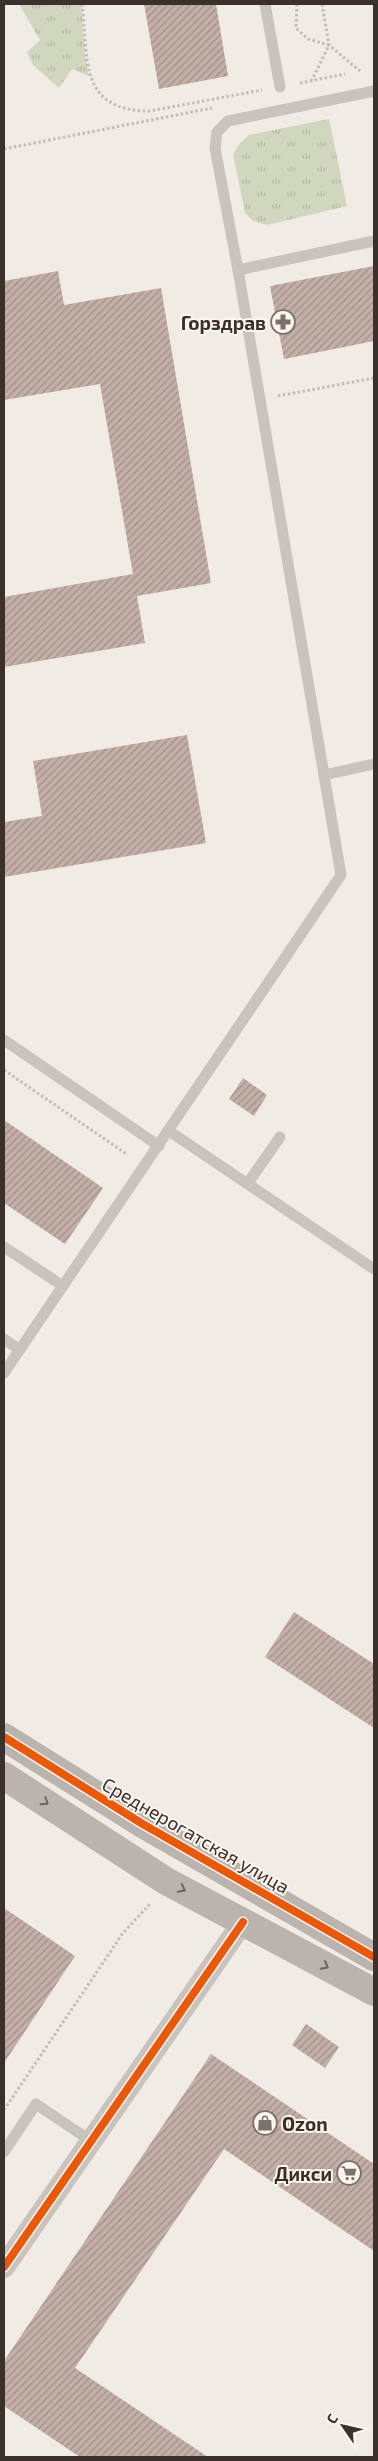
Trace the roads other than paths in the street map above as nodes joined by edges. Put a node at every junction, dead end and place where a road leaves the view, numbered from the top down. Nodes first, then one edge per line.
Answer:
1 (264, 4) edge
2 (280, 87) road end
3 (374, 91) edge
4 (374, 241) edge
5 (238, 270) junction
6 (374, 764) edge
7 (324, 775) junction
8 (4, 1040) edge
9 (169, 1131) junction
10 (280, 1137) dead end
11 (159, 1146) junction
12 (248, 1183) junction
13 (4, 1247) edge
14 (374, 1269) edge
15 (63, 1286) junction
16 (4, 1339) edge
17 (20, 1350) junction
18 (4, 1373) edge
19 (4, 1737) edge
20 (4, 1776) edge
21 (243, 1922) junction
22 (374, 1956) edge
23 (374, 1992) edge
24 (91, 2141) junction
25 (4, 2152) edge
26 (4, 2267) edge

1 - 2 lane
3 - 5 lane
4 - 5 lane
5 - 7 lane
6 - 7 lane
7 - 9 lane
8 - 11 lane
9 - 11 lane
9 - 12 lane
10 - 12 lane
11 - 15 lane
12 - 14 lane
13 - 15 lane
15 - 17 lane
16 - 17 lane
17 - 18 lane
19 - 22 street, Среднерогатская улица
20 -> 21 street
21 -> 23 street
21 - 24 street
24 - 25 lane
24 - 26 street

